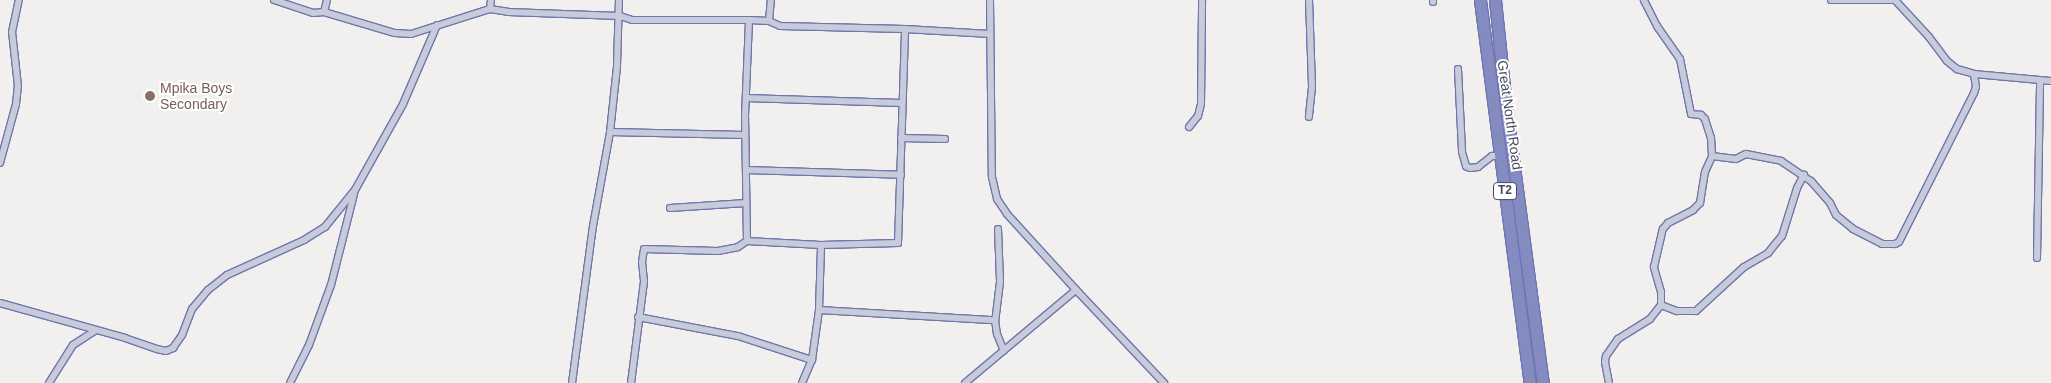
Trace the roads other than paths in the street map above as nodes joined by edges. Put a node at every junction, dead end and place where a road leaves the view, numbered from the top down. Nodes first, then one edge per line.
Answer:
1 (19, 0) edge
2 (274, 0) edge
3 (327, 0) edge
4 (491, 0) edge
5 (619, 0) edge
6 (770, 0) edge
7 (990, 0) edge
8 (1202, 0) edge
9 (1309, 0) edge
10 (1480, 0) edge
11 (1495, 0) edge
12 (1644, 0) edge
13 (1831, 0) edge
14 (1894, 0) edge
15 (490, 9) junction
16 (324, 12) junction
17 (620, 16) junction
18 (749, 20) junction
19 (769, 21) junction
20 (436, 25) junction
21 (905, 28) junction
22 (990, 34) junction
23 (1458, 69) dead end
24 (1974, 74) junction
25 (2040, 80) junction
26 (2051, 81) edge
27 (746, 98) junction
28 (902, 104) junction
29 (1310, 118) dead end
30 (1189, 127) dead end
31 (610, 132) junction
32 (745, 135) junction
33 (901, 138) junction
34 (945, 139) dead end
35 (1501, 156) junction
36 (1712, 156) junction
37 (0, 163) edge
38 (746, 170) junction
39 (901, 175) junction
40 (1804, 175) junction
41 (355, 190) junction
42 (746, 203) junction
43 (670, 208) dead end
44 (998, 229) dead end
45 (747, 241) junction
46 (821, 246) junction
47 (2037, 258) dead end
48 (1076, 290) junction
49 (0, 303) edge
50 (1661, 305) junction
51 (819, 310) junction
52 (638, 318) junction
53 (995, 320) junction
54 (96, 330) junction
55 (1004, 351) junction
56 (812, 360) junction
57 (49, 383) edge
58 (290, 383) edge
59 (572, 383) edge
60 (631, 383) edge
61 (802, 383) edge
62 (966, 383) edge
63 (1164, 383) edge
64 (1530, 383) edge
65 (1543, 383) edge
66 (1609, 383) edge

1 - 37 street
2 - 16 street
3 - 16 street
4 - 15 street
5 - 17 street
6 - 19 street
7 - 22 street
8 - 30 street
9 - 29 street
10 - 35 highway, Great North Road / T2
11 - 65 highway, Great North Road / T2
12 - 36 street
13 - 14 street
14 - 24 street
15 - 17 street
15 - 20 street
16 - 20 street
17 - 18 street
17 - 31 street
18 - 19 street
18 - 27 street
19 - 21 street
20 - 41 street
21 - 22 street
21 - 28 street
22 - 48 street
23 - 35 street
24 - 25 street
24 - 40 street
25 - 26 street
25 - 47 street
27 - 28 street
27 - 32 street
28 - 33 street
31 - 32 street
31 - 59 street
32 - 38 street
33 - 34 street
33 - 39 street
35 - 64 highway, Great North Road / T2
36 - 40 street
36 - 50 street
38 - 39 street
38 - 42 street
39 - 46 street
40 - 50 street
41 - 54 street
41 - 58 street
42 - 43 street
42 - 45 street
44 - 53 street
45 - 46 street
45 - 52 street
46 - 51 street
48 - 55 street
48 - 63 street
49 - 54 street
50 - 66 street
51 - 53 street
51 - 56 street
52 - 56 street
52 - 60 street
53 - 55 street
54 - 57 street
55 - 62 street
56 - 61 street

